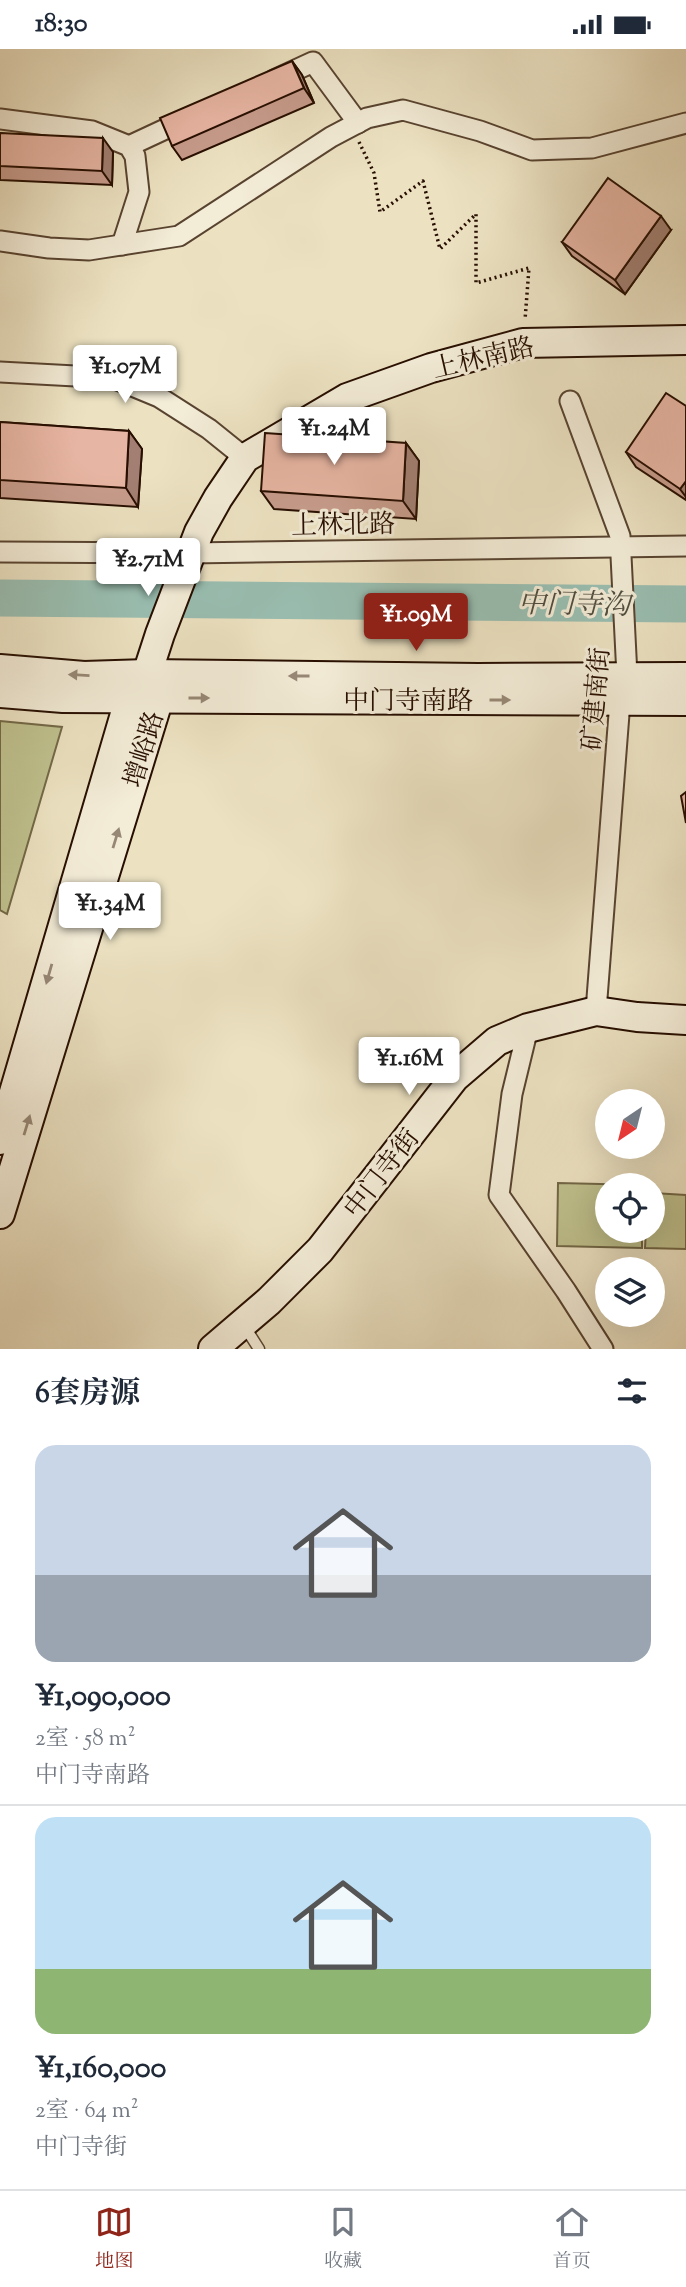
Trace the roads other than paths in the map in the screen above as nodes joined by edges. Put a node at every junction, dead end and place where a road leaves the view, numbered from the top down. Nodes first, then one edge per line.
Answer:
1 (251, 90) edge
2 (202, 112) edge
3 (0, 119) edge
4 (686, 123) edge
5 (355, 124) junction
6 (129, 146) junction
7 (0, 241) edge
8 (122, 245) junction
9 (686, 340) edge
10 (0, 372) edge
11 (570, 401) dead end
12 (245, 458) junction
13 (621, 546) junction
14 (686, 546) edge
15 (0, 552) edge
16 (190, 553) junction
17 (0, 669) edge
18 (686, 677) edge
19 (153, 686) junction
20 (624, 689) junction
21 (0, 694) edge
22 (131, 697) junction
23 (686, 701) edge
24 (596, 1011) junction
25 (686, 1020) edge
26 (528, 1028) junction
27 (0, 1140) edge
28 (0, 1214) edge
29 (243, 1323) junction
30 (213, 1349) edge
31 (260, 1349) edge
32 (603, 1349) edge

1 - 5 street
2 - 6 street
3 - 6 street
4 - 5 street
5 - 8 street
6 - 8 street
7 - 8 street
9 - 12 street, 上林南路
10 - 12 street
11 - 13 street, 矿建南街
12 - 16 street, 上林南路
13 - 14 street, 上林北路
13 - 16 street, 上林北路
13 - 20 street, 矿建南街
15 - 16 street, 上林北路
16 - 19 street, 上林南路
19 -> 17 street, 中门寺南路
18 - 20 street, 中门寺南路
19 - 20 street, 中门寺南路
19 - 22 street, 增峪路
28 -> 19 street, 增峪路
20 - 23 street, 中门寺南路
20 - 24 street, 矿建南街
21 - 22 street
22 -> 27 street, 增峪路
24 - 25 street, 中门寺街
24 - 26 street, 中门寺街
26 - 29 street, 中门寺街
26 - 32 street
29 - 30 street, 中门寺街
29 - 31 lane

